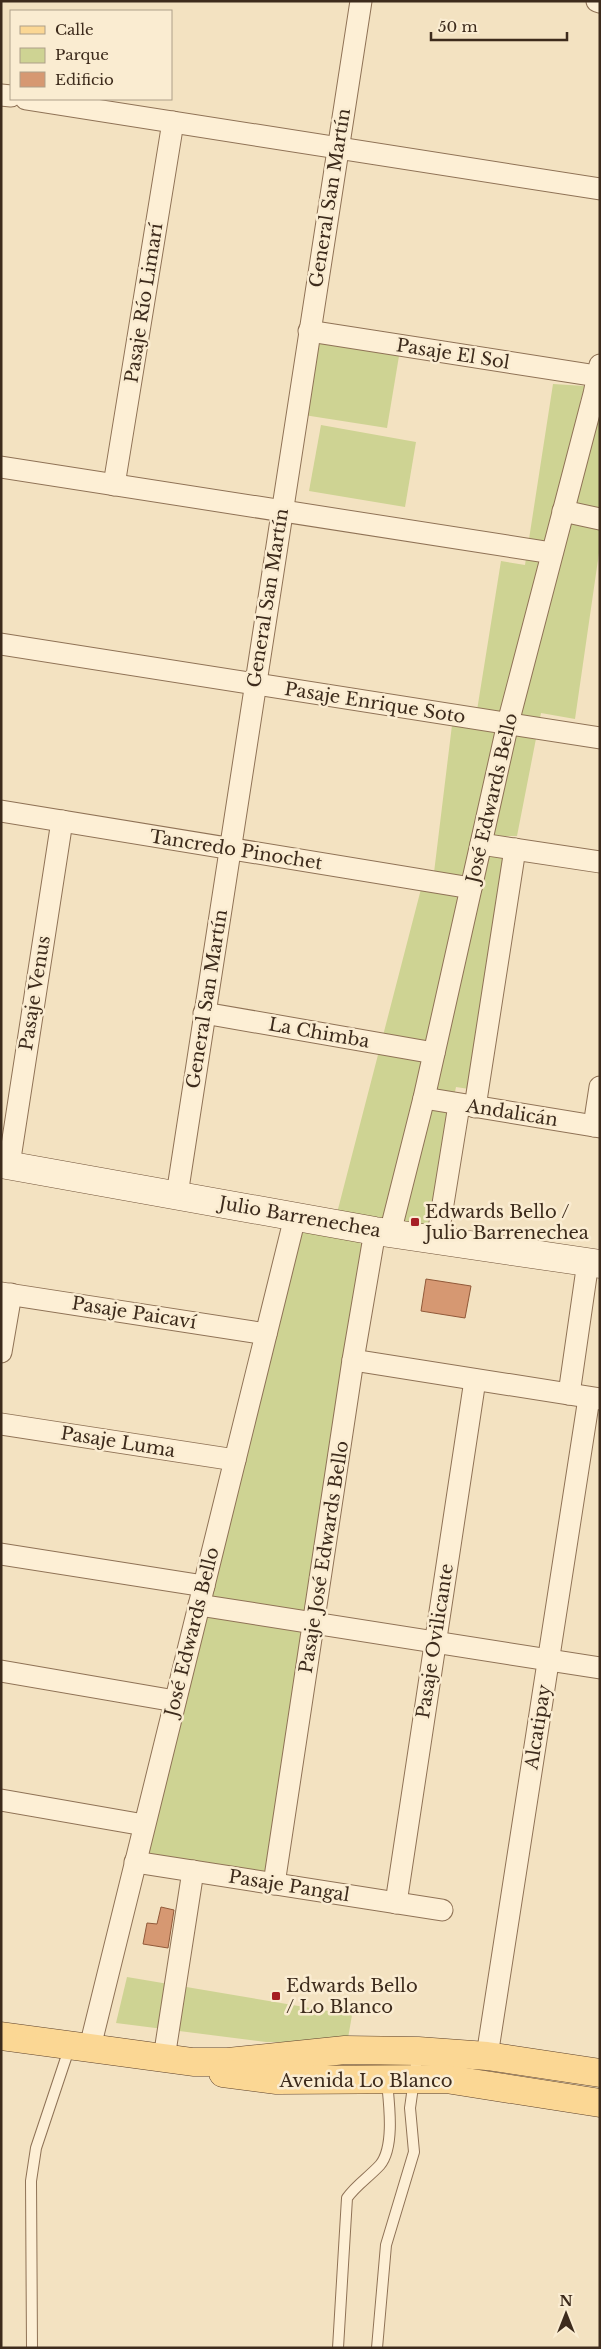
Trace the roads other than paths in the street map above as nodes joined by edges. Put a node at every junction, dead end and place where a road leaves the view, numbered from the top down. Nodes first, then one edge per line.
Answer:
1 (361, 1) edge
2 (32, 100) edge
3 (173, 122) junction
4 (338, 148) junction
5 (600, 190) edge
6 (309, 331) junction
7 (598, 382) edge
8 (1, 467) edge
9 (114, 485) junction
10 (281, 511) junction
11 (563, 511) junction
12 (600, 518) edge
13 (552, 553) junction
14 (1, 644) edge
15 (255, 684) junction
16 (508, 723) junction
17 (600, 738) edge
18 (1, 811) edge
19 (62, 821) junction
20 (481, 844) junction
21 (230, 849) junction
22 (515, 850) junction
23 (600, 862) edge
24 (471, 888) junction
25 (204, 1013) junction
26 (434, 1053) junction
27 (600, 1087) edge
28 (424, 1098) junction
29 (467, 1106) junction
30 (597, 1126) edge
31 (5, 1164) edge
32 (176, 1195) junction
33 (295, 1217) junction
34 (382, 1232) junction
35 (437, 1241) junction
36 (594, 1263) edge
37 (6, 1293) edge
38 (266, 1334) junction
39 (1, 1352) edge
40 (353, 1360) junction
41 (475, 1380) junction
42 (586, 1397) edge
43 (1, 1424) edge
44 (235, 1460) junction
45 (1, 1554) edge
46 (201, 1595) junction
47 (314, 1623) junction
48 (435, 1642) junction
49 (548, 1660) junction
50 (600, 1668) edge
51 (1, 1671) edge
52 (175, 1700) junction
53 (1, 1800) edge
54 (144, 1825) junction
55 (135, 1862) junction
56 (193, 1871) junction
57 (274, 1884) junction
58 (396, 1903) junction
59 (442, 1910) dead end
60 (1, 2036) edge
61 (80, 2046) junction
62 (487, 2056) junction
63 (164, 2058) junction
64 (391, 2068) junction
65 (599, 2071) edge
66 (600, 2103) edge
67 (32, 2348) edge
68 (338, 2348) edge
69 (377, 2348) edge

1 - 4 street, General San Martín
2 - 3 street
3 - 4 street
3 - 9 street, Pasaje Río Limarí
4 - 5 street
4 - 6 street, General San Martín
6 - 7 street, Pasaje El Sol
6 - 10 street, General San Martín
7 - 11 street, José Edwards Bello
8 - 9 street
9 - 10 street
10 - 13 street
10 - 15 street, General San Martín
11 - 12 street
11 - 13 street, José Edwards Bello
13 - 16 street, José Edwards Bello
14 - 15 street, Pasaje Enrique Soto
15 - 16 street, Pasaje Enrique Soto
15 - 21 street, General San Martín
16 - 17 street, Pasaje Enrique Soto
16 - 20 street, José Edwards Bello
18 - 19 street, Tancredo Pinochet
19 - 21 street, Tancredo Pinochet
19 - 31 street, Pasaje Venus
20 - 22 street
20 - 24 street, José Edwards Bello
21 - 24 street, Tancredo Pinochet
21 - 25 street, General San Martín
22 - 23 street
22 - 29 street, José Edwards Bello
24 - 26 street, José Edwards Bello
25 - 26 street, La Chimba
25 - 32 street, General San Martín
26 - 28 street, José Edwards Bello
27 - 30 street
28 - 29 street, Andalicán
28 - 34 street, José Edwards Bello
29 - 30 street, Andalicán
29 - 35 street, José Edwards Bello
31 - 32 street, Julio Barrenechea
32 - 33 street, Julio Barrenechea
33 - 34 street, Julio Barrenechea
33 - 38 street, José Edwards Bello
34 - 35 street, Julio Barrenechea
34 - 40 street, Pasaje José Edwards Bello
35 - 36 street, Julio Barrenechea
36 - 42 street, Alcatipay
37 - 38 street, Pasaje Paicaví
37 - 39 street
38 - 44 street, José Edwards Bello
40 - 41 street
40 - 47 street, Pasaje José Edwards Bello
41 - 42 street
41 - 48 street, Pasaje Ovilicante
42 - 49 street, Alcatipay
43 - 44 street, Pasaje Luma
44 - 46 street, José Edwards Bello
45 - 46 street
46 - 47 street
46 - 52 street, José Edwards Bello
47 - 48 street
47 - 57 street, Pasaje José Edwards Bello
48 - 49 street
48 - 58 street, Pasaje Ovilicante
49 - 50 street
49 - 62 street, Alcatipay
51 - 52 street
52 - 54 street, José Edwards Bello
53 - 54 street
54 - 55 street, José Edwards Bello
55 - 56 street, Pasaje Pangal
55 - 61 street, José Edwards Bello
56 - 57 street, Pasaje Pangal
56 - 63 street
57 - 58 street, Pasaje Pangal
58 - 59 street, Pasaje Pangal
60 - 61 main road, Avenida Lo Blanco
61 - 63 main road, Avenida Lo Blanco
61 - 67 lane
62 - 64 main road, Avenida Lo Blanco
62 - 65 main road, Avenida Lo Blanco
63 - 64 main road, Avenida Lo Blanco
64 - 66 main road, Avenida Lo Blanco
64 - 68 lane
64 - 69 lane

